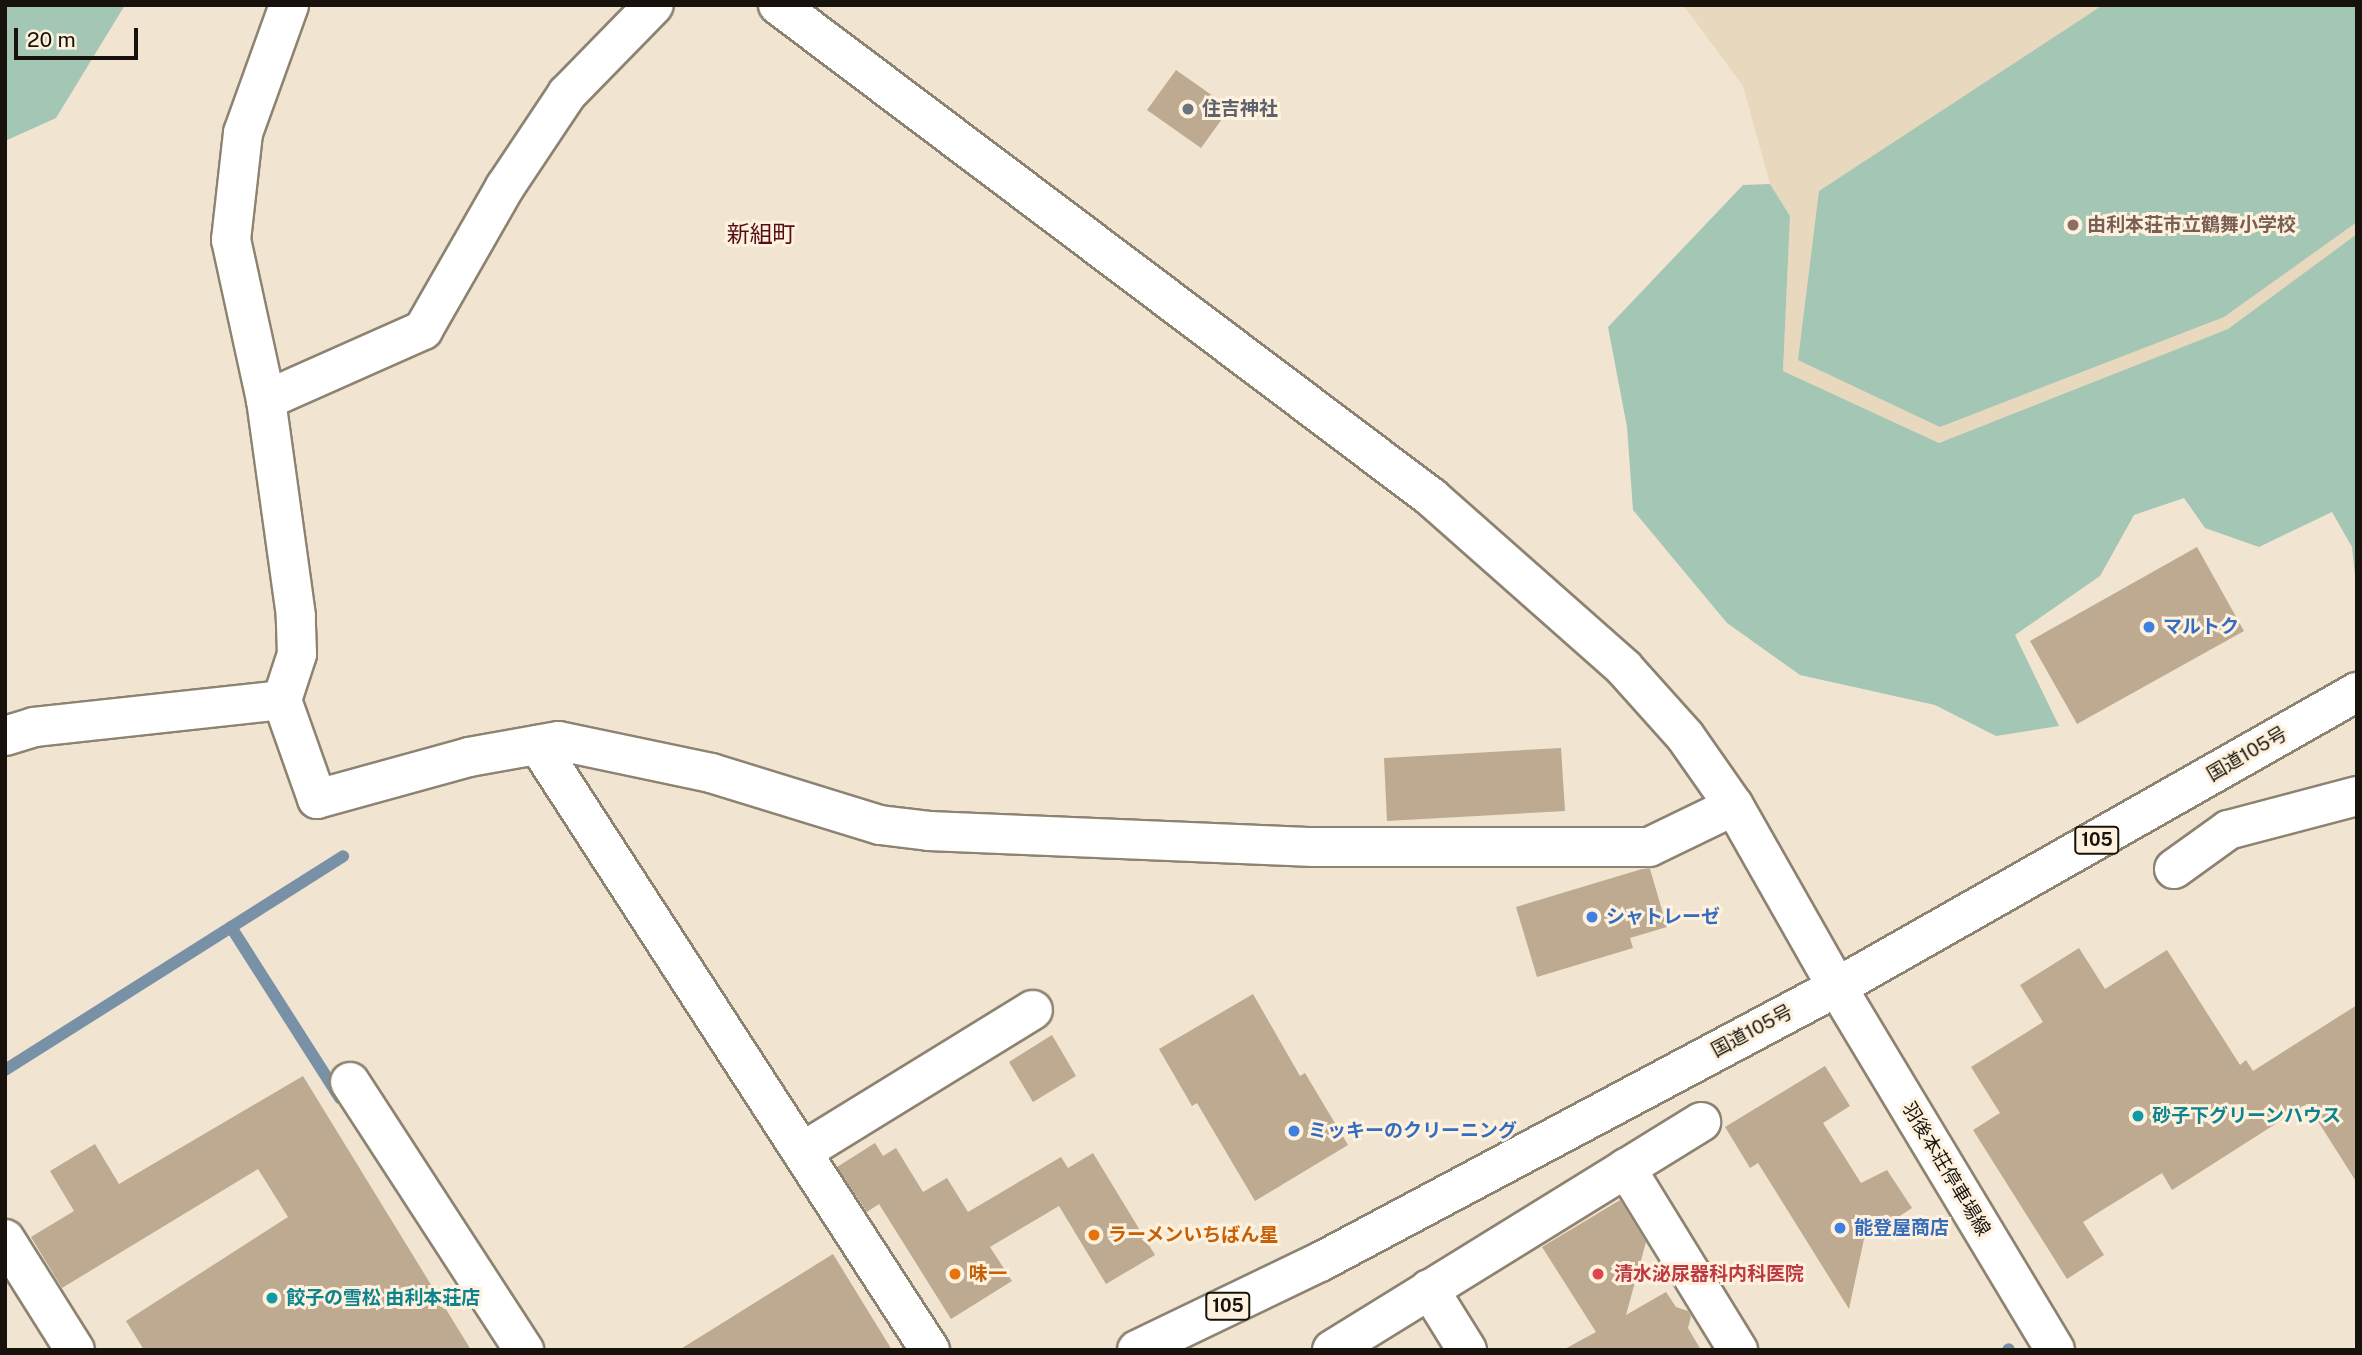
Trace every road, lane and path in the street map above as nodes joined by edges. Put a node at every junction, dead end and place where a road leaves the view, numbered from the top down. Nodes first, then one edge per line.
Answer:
1 (289, 5) edge
2 (654, 5) edge
3 (781, 6) edge
4 (267, 400) junction
5 (2357, 692) edge
6 (282, 700) junction
7 (5, 736) edge
8 (538, 745) junction
9 (2357, 796) edge
10 (1734, 806) junction
11 (2174, 869) dead end
12 (1837, 987) junction
13 (1033, 1010) dead end
14 (350, 1082) dead end
15 (1701, 1122) dead end
16 (802, 1152) junction
17 (1626, 1168) junction
18 (5, 1239) edge
19 (1429, 1289) junction
20 (75, 1350) edge
21 (524, 1350) edge
22 (930, 1350) edge
23 (1137, 1350) edge
24 (1332, 1350) edge
25 (1467, 1350) edge
26 (1738, 1350) edge
27 (2055, 1350) edge

1 - 4 main road
2 - 4 main road
3 - 10 main road, 羽後本荘停車場線
4 - 6 main road
5 - 12 main road, 国道105号 / 105
6 - 7 main road
6 - 8 main road
8 - 10 main road
8 - 16 main road
9 - 11 main road
10 - 12 main road, 羽後本荘停車場線
12 - 23 main road, 国道105号 / 105
12 - 27 main road, 羽後本荘停車場線
13 - 16 main road
14 - 21 main road
15 - 17 main road
16 - 22 main road
17 - 19 main road
17 - 26 main road
18 - 20 main road
19 - 24 main road
19 - 25 main road

